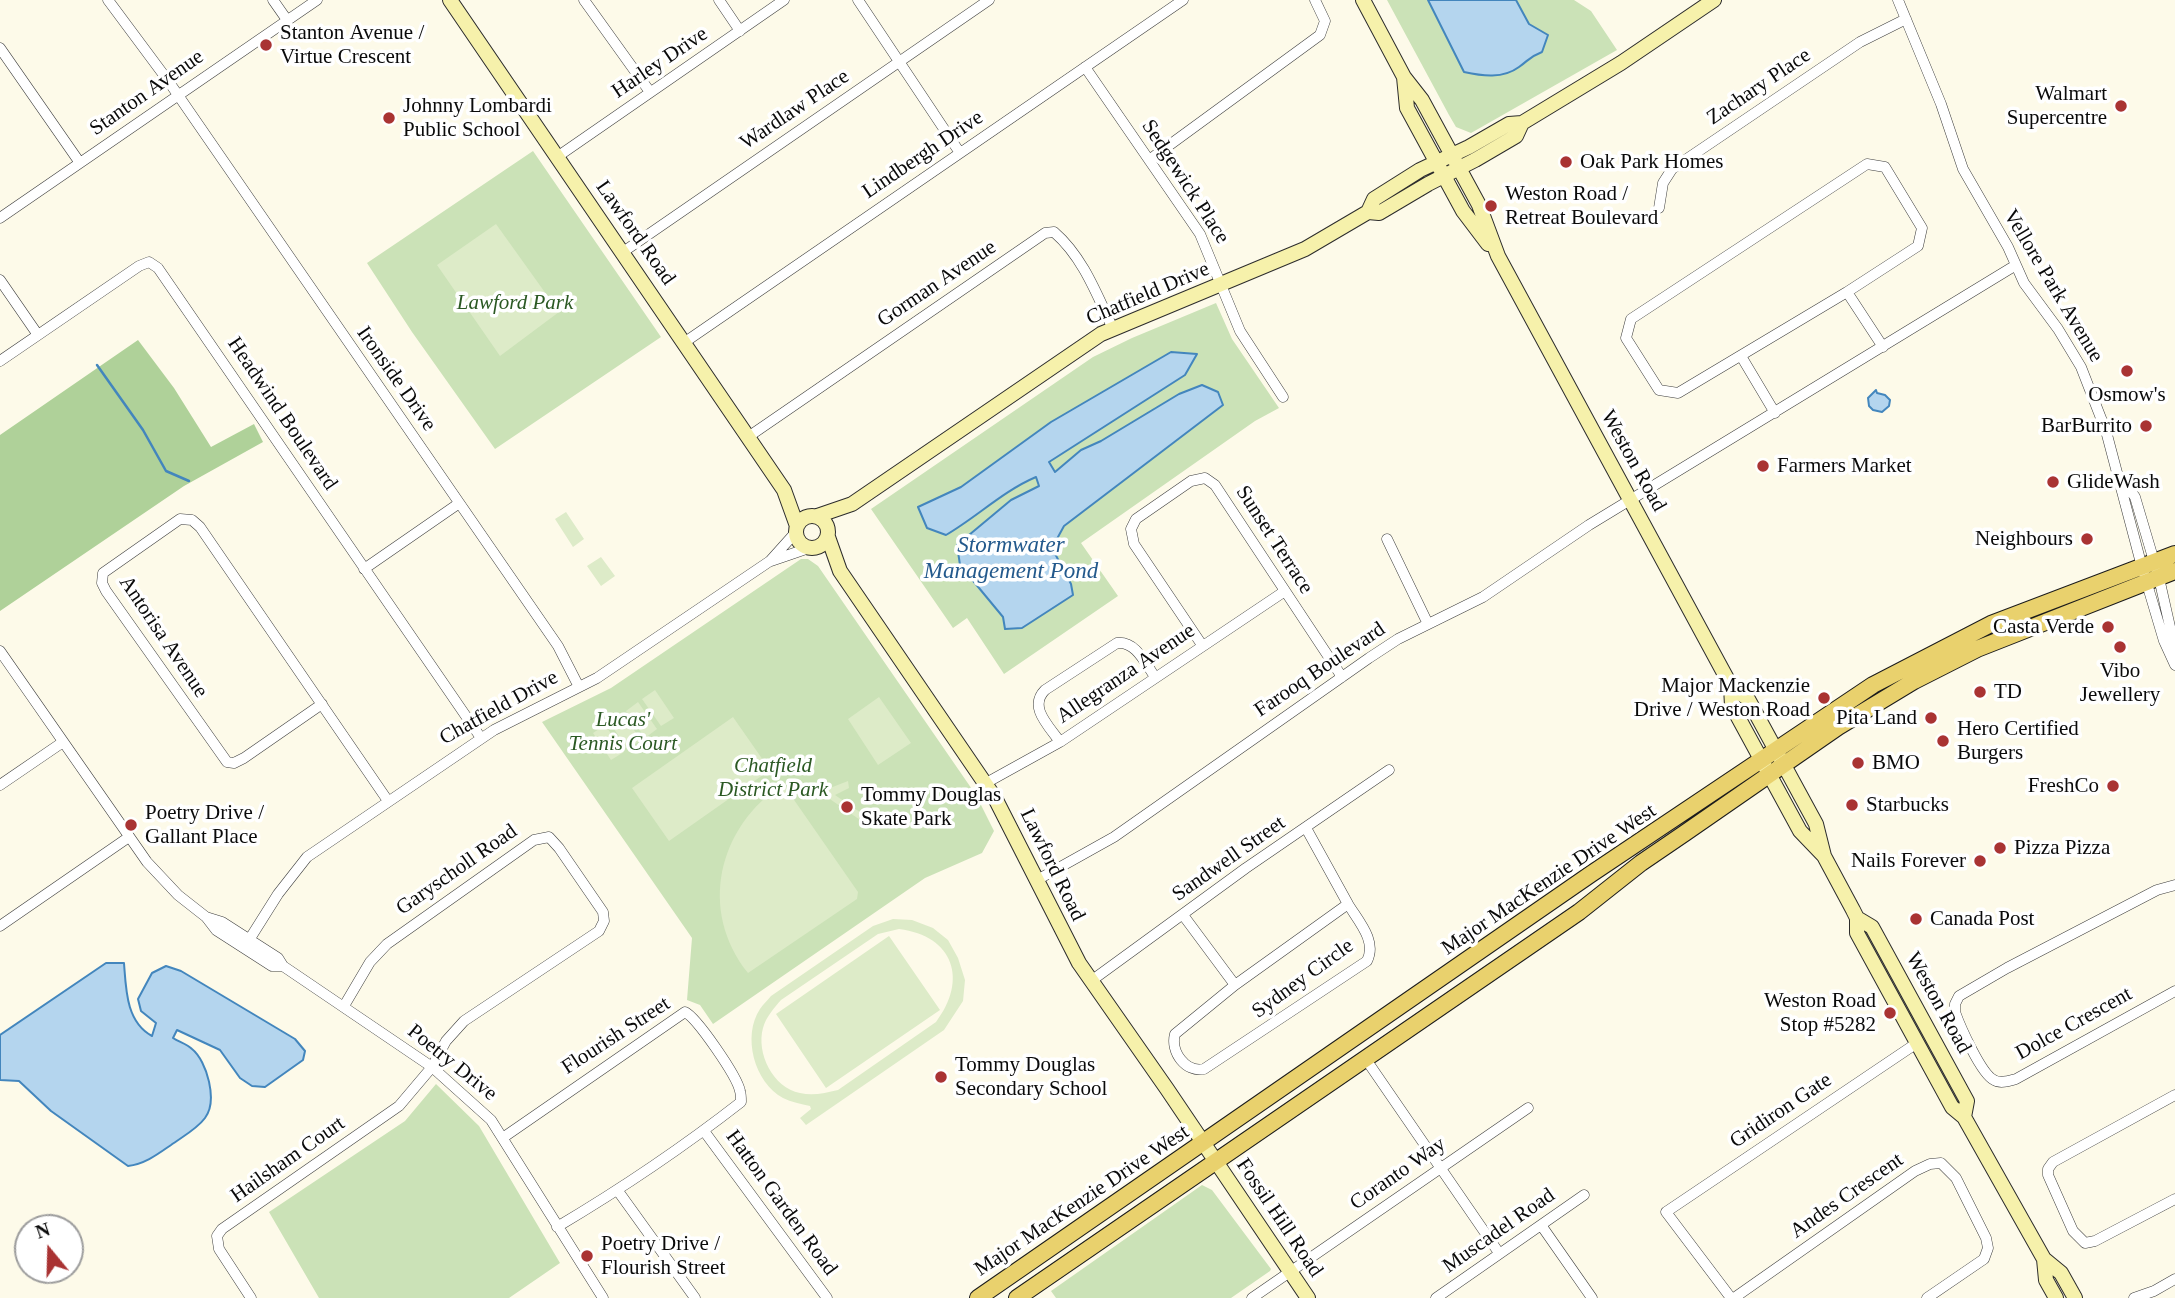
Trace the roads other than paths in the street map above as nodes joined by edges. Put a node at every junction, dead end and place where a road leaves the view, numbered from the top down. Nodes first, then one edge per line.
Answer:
1 (108, 0) edge
2 (273, 0) edge
3 (317, 0) edge
4 (450, 0) edge
5 (584, 0) edge
6 (719, 0) edge
7 (784, 0) edge
8 (858, 0) edge
9 (989, 0) edge
10 (1183, 0) edge
11 (1315, 0) edge
12 (1363, 0) edge
13 (1714, 0) edge
14 (1898, 0) edge
15 (1906, 19) junction
16 (287, 20) junction
17 (740, 31) junction
18 (0, 48) edge
19 (899, 62) junction
20 (1085, 67) junction
21 (1404, 77) junction
22 (650, 92) junction
23 (178, 95) junction
24 (960, 153) junction
25 (557, 157) junction
26 (1149, 160) junction
27 (1455, 162) junction
28 (80, 163) junction
29 (1440, 169) junction
30 (1659, 208) dead end
31 (0, 218) edge
32 (623, 252) junction
33 (1498, 256) junction
34 (2016, 265) junction
35 (0, 280) edge
36 (1222, 285) junction
37 (1847, 292) junction
38 (1113, 329) junction
39 (38, 335) junction
40 (685, 342) junction
41 (1883, 347) junction
42 (1741, 356) junction
43 (0, 361) edge
44 (1283, 397) dead end
45 (1774, 413) junction
46 (748, 436) junction
47 (784, 490) junction
48 (1630, 501) junction
49 (458, 504) junction
50 (852, 504) junction
51 (816, 516) junction
52 (796, 528) junction
53 (828, 536) junction
54 (1387, 539) dead end
55 (809, 548) junction
56 (2175, 554) edge
57 (770, 561) junction
58 (365, 569) junction
59 (840, 571) junction
60 (2175, 571) edge
61 (2150, 573) junction
62 (1284, 591) junction
63 (1428, 624) junction
64 (1202, 645) junction
65 (0, 651) edge
66 (2174, 660) edge
67 (1155, 677) junction
68 (1342, 677) junction
69 (579, 687) junction
70 (322, 704) junction
71 (481, 738) junction
72 (63, 742) junction
73 (1060, 742) junction
74 (1768, 754) junction
75 (1389, 770) dead end
76 (1777, 770) junction
77 (986, 783) junction
78 (0, 785) edge
79 (388, 801) junction
80 (1306, 828) junction
81 (129, 837) junction
82 (1037, 880) junction
83 (2175, 885) edge
84 (1349, 904) junction
85 (1183, 915) junction
86 (1857, 918) junction
87 (0, 926) edge
88 (247, 944) junction
89 (1091, 981) junction
90 (1235, 985) junction
91 (2175, 991) edge
92 (344, 1006) junction
93 (1917, 1043) junction
94 (1369, 1065) junction
95 (432, 1067) junction
96 (2175, 1096) edge
97 (1528, 1108) dead end
98 (1965, 1117) junction
99 (704, 1131) junction
100 (504, 1137) junction
101 (1203, 1143) junction
102 (1215, 1162) junction
103 (1440, 1168) junction
104 (618, 1191) junction
105 (1584, 1195) dead end
106 (2175, 1199) edge
107 (1541, 1225) junction
108 (557, 1227) junction
109 (1499, 1253) junction
110 (2044, 1259) junction
111 (1290, 1272) junction
112 (2175, 1279) edge
113 (1449, 1289) junction
114 (2152, 1295) edge
115 (251, 1298) edge
116 (603, 1298) edge
117 (695, 1298) edge
118 (827, 1298) edge
119 (978, 1298) edge
120 (1017, 1298) edge
121 (1252, 1298) edge
122 (1308, 1298) edge
123 (1436, 1298) edge
124 (1456, 1298) edge
125 (1591, 1298) edge
126 (1732, 1298) edge
127 (1927, 1298) edge
128 (2056, 1298) edge
129 (2075, 1298) edge
130 (2134, 1298) edge

1 - 23 street, Ironside Drive
2 - 16 street
3 - 16 street, Stanton Avenue
4 - 25 street, Lawford Road
5 - 22 street
6 - 17 street
7 - 17 street, Harley Drive
8 - 19 street
9 - 19 street, Wardlaw Place
10 - 20 street, Lindbergh Drive
11 - 26 street
12 - 21 street, Weston Road
13 - 27 street, Chatfield Drive
14 - 15 street, Vellore Park Avenue
15 - 30 street, Zachary Place
15 - 34 street, Vellore Park Avenue
16 - 23 street, Stanton Avenue
17 - 22 street, Harley Drive
18 - 28 street
19 - 24 street
19 - 32 street, Wardlaw Place
20 - 24 street, Lindbergh Drive
20 - 26 street, Sedgewick Place
21 - 27 street, Weston Road
21 - 29 street, Weston Road
22 - 25 street, Harley Drive
23 - 28 street, Stanton Avenue
23 - 49 street, Ironside Drive
24 - 40 street, Lindbergh Drive
25 - 32 street, Lawford Road
26 - 36 street, Sedgewick Place
27 - 29 street, Chatfield Drive
27 - 33 street, Weston Road
28 - 31 street, Stanton Avenue
29 - 33 street, Weston Road
29 - 36 street, Chatfield Drive
32 - 40 street, Lawford Road
33 - 48 street, Weston Road
34 - 41 street, Farooq Boulevard
34 - 61 street, Vellore Park Avenue
35 - 39 street
36 - 38 street, Chatfield Drive
36 - 44 street, Sedgewick Place
37 - 41 street
37 - 42 street
37 - 42 street
38 - 46 street, Gorman Avenue
38 - 50 street, Chatfield Drive
39 - 43 street, Headwind Boulevard
39 - 58 street, Headwind Boulevard
40 - 46 street, Lawford Road
41 - 45 street, Farooq Boulevard
42 - 45 street
45 - 48 street, Farooq Boulevard
46 - 47 street, Lawford Road
47 - 51 street, Lawford Road
47 - 52 street, Lawford Road
48 - 63 street, Farooq Boulevard
48 - 74 street, Weston Road
49 - 58 street
49 - 69 street, Ironside Drive
50 - 51 street, Chatfield Drive
50 - 53 street, Chatfield Drive
51 - 52 street
51 - 53 street
52 - 55 street
52 - 57 street, Chatfield Drive
53 - 55 street
53 - 59 street, Lawford Road
54 - 63 street
55 - 57 street, Chatfield Drive
55 - 59 street, Lawford Road
56 - 61 main road, Major MacKenzie Drive West
57 - 69 street, Chatfield Drive
58 - 71 street, Headwind Boulevard
59 - 77 street, Lawford Road
60 - 61 main road, Major MacKenzie Drive West
61 - 66 street, Vellore Park Avenue
61 - 74 main road, Major MacKenzie Drive West
61 - 76 main road, Major MacKenzie Drive West
62 - 64 street, Allegranza Avenue
62 - 64 street, Sunset Terrace
62 - 68 street, Sunset Terrace
63 - 68 street, Farooq Boulevard
64 - 67 street, Allegranza Avenue
65 - 72 street, Poetry Drive
67 - 73 street, Allegranza Avenue
67 - 73 street
68 - 82 street, Farooq Boulevard
69 - 71 street, Chatfield Drive
70 - 70 street, Antorisa Avenue
70 - 79 street, Antorisa Avenue
71 - 79 street, Chatfield Drive
72 - 78 street
72 - 81 street, Poetry Drive
73 - 77 street, Allegranza Avenue
74 - 76 street, Weston Road
74 - 101 main road, Major MacKenzie Drive West
75 - 80 street, Sandwell Street
76 - 86 street, Weston Road
76 - 94 main road, Major MacKenzie Drive West
77 - 82 street, Lawford Road
79 - 88 street, Chatfield Drive
80 - 84 street
80 - 85 street, Sandwell Street
81 - 87 street
81 - 88 street, Poetry Drive
82 - 89 street, Lawford Road
83 - 91 street, Dolce Crescent
84 - 90 street, Sydney Circle
84 - 90 street, Sydney Circle
85 - 89 street, Sandwell Street
85 - 90 street, Sydney Circle
86 - 93 street, Weston Road
86 - 98 street, Weston Road
88 - 92 street, Poetry Drive
89 - 101 street, Lawford Road
92 - 95 street, Poetry Drive
92 - 95 street, Garyscholl Road
93 - 98 street, Weston Road
93 - 126 street, Gridiron Gate
94 - 102 main road, Major MacKenzie Drive West
94 - 103 street
95 - 100 street, Poetry Drive
95 - 115 street, Hailsham Court
96 - 106 street
97 - 103 street, Coranto Way
98 - 110 street, Weston Road
99 - 100 street, Flourish Street
99 - 104 street, Flourish Street
99 - 118 street, Hatton Garden Road
100 - 108 street, Poetry Drive
101 - 102 street, Fossil Hill Road
101 - 119 main road, Major MacKenzie Drive West
102 - 111 street, Fossil Hill Road
102 - 120 main road, Major MacKenzie Drive West
103 - 109 street
103 - 111 street, Coranto Way
104 - 108 street, Flourish Street
104 - 117 street
105 - 107 street, Muscadel Road
107 - 109 street, Muscadel Road
107 - 125 street
108 - 116 street, Poetry Drive
109 - 113 street, Muscadel Road
110 - 128 street, Weston Road
110 - 129 street, Weston Road
111 - 121 street, Coranto Way
111 - 122 street, Fossil Hill Road
112 - 114 street
113 - 123 street, Muscadel Road
113 - 124 street
114 - 130 street
126 - 127 street, Andes Crescent

